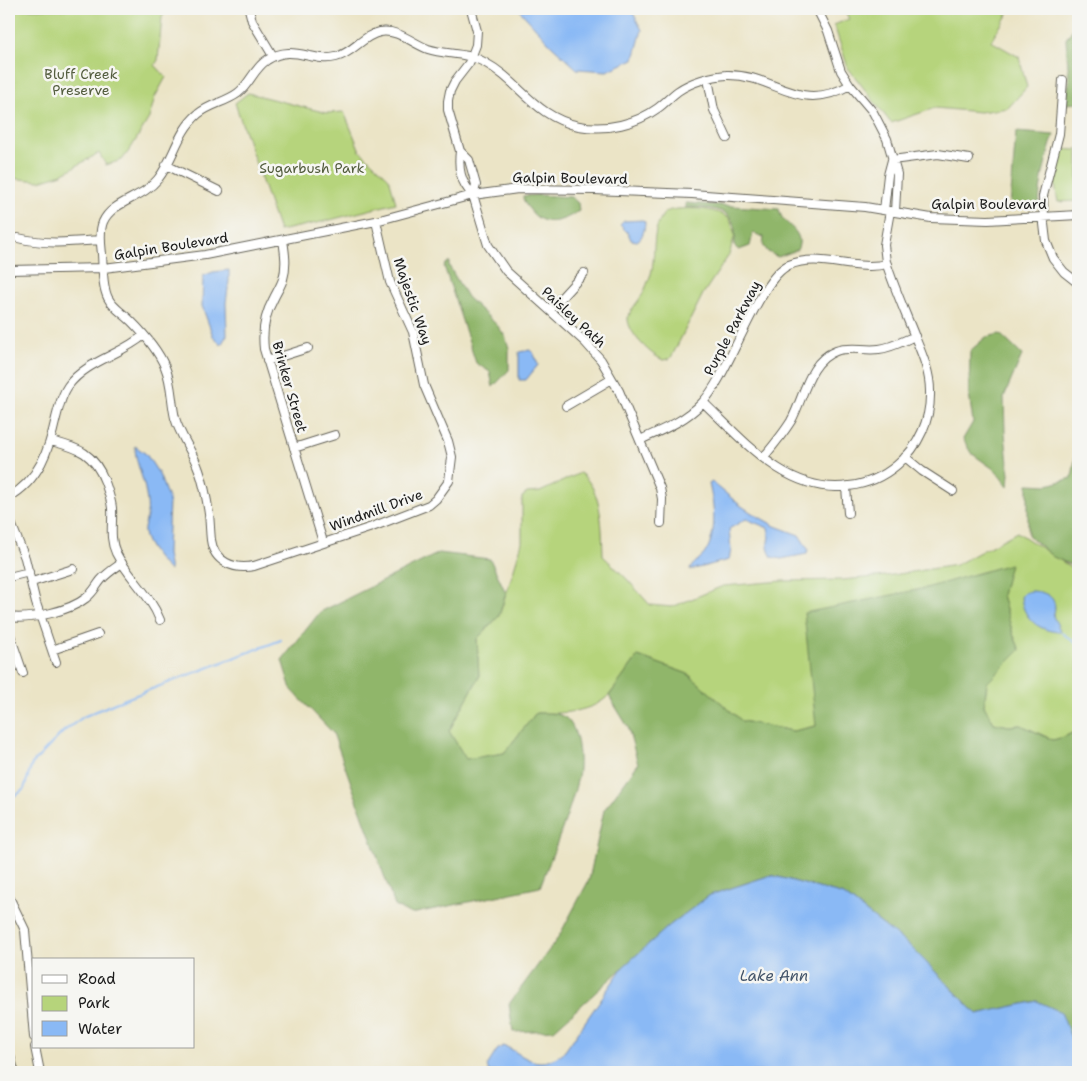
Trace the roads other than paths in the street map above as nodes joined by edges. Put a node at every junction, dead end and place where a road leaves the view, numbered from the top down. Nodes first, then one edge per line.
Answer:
1 (249, 9) edge
2 (471, 9) edge
3 (817, 9) edge
4 (273, 56) junction
5 (472, 57) junction
6 (708, 79) junction
7 (1063, 80) dead end
8 (850, 85) junction
9 (726, 138) dead end
10 (460, 151) junction
11 (969, 159) dead end
12 (892, 160) junction
13 (166, 165) junction
14 (219, 192) dead end
15 (473, 195) junction
16 (890, 211) junction
17 (1078, 215) edge
18 (1044, 217) junction
19 (376, 221) junction
20 (18, 238) dead end
21 (101, 240) junction
22 (283, 240) junction
23 (887, 264) junction
24 (104, 268) junction
25 (9, 270) edge
26 (584, 273) dead end
27 (1078, 283) edge
28 (550, 310) junction
29 (144, 336) junction
30 (915, 336) junction
31 (308, 348) dead end
32 (267, 361) junction
33 (612, 379) junction
34 (703, 402) junction
35 (566, 406) dead end
36 (335, 436) dead end
37 (640, 440) junction
38 (51, 441) junction
39 (294, 448) junction
40 (905, 457) junction
41 (763, 458) junction
42 (846, 487) junction
43 (953, 491) dead end
44 (9, 497) edge
45 (436, 499) joint
46 (848, 513) dead end
47 (9, 518) edge
48 (661, 522) dead end
49 (323, 542) junction
50 (122, 564) junction
51 (73, 569) dead end
52 (29, 572) junction
53 (9, 577) edge
54 (32, 582) junction
55 (40, 616) junction
56 (9, 617) edge
57 (160, 620) dead end
58 (9, 632) edge
59 (98, 634) dead end
60 (52, 650) junction
61 (56, 662) dead end
62 (23, 673) dead end
63 (9, 897) edge
64 (32, 1013) edge
65 (34, 1048) edge
66 (9, 1054) edge
67 (14, 1072) edge
68 (40, 1072) edge

1 - 4 street
2 - 5 street
3 - 8 street
4 - 5 street
4 - 13 street, Windmill Drive
5 - 6 street
5 - 10 street
6 - 8 street
6 - 9 street
7 - 18 street
8 - 12 street
10 - 15 street
10 - 15 street
11 - 12 street
12 - 16 street
13 - 14 street
13 - 21 street, Windmill Drive
15 - 16 street, Galpin Boulevard
15 - 19 street, Galpin Boulevard
15 - 28 street, Paisley Path
16 - 18 street, Galpin Boulevard
16 - 23 street
17 - 18 street, Galpin Boulevard
18 - 27 street
19 - 22 street, Galpin Boulevard
19 - 45 street, Majestic Way
20 - 21 street
21 - 24 street, Windmill Drive
22 - 24 street, Galpin Boulevard
22 - 32 street, Brinker Street
23 - 30 street
23 - 34 street, Purple Parkway
24 - 25 street, Galpin Boulevard
24 - 29 street, Windmill Drive
26 - 28 street
28 - 33 street, Paisley Path
29 - 38 street
29 - 49 street, Windmill Drive
30 - 40 street
30 - 41 street
31 - 32 street
32 - 39 street, Brinker Street
33 - 35 street
33 - 37 street, Paisley Path
34 - 37 street, Purple Parkway
34 - 41 street
36 - 39 street
37 - 48 street, Paisley Path
38 - 44 street
38 - 50 street
39 - 49 street, Brinker Street
40 - 42 street
40 - 43 street
41 - 42 street
42 - 46 street
45 - 49 street, Windmill Drive
47 - 52 street
50 - 55 street
50 - 57 street
51 - 54 street
52 - 53 street
52 - 54 street
54 - 55 street
55 - 56 street
55 - 60 street
58 - 62 street
59 - 60 street
60 - 61 street
63 - 64 street
65 - 68 street
66 - 67 main road

